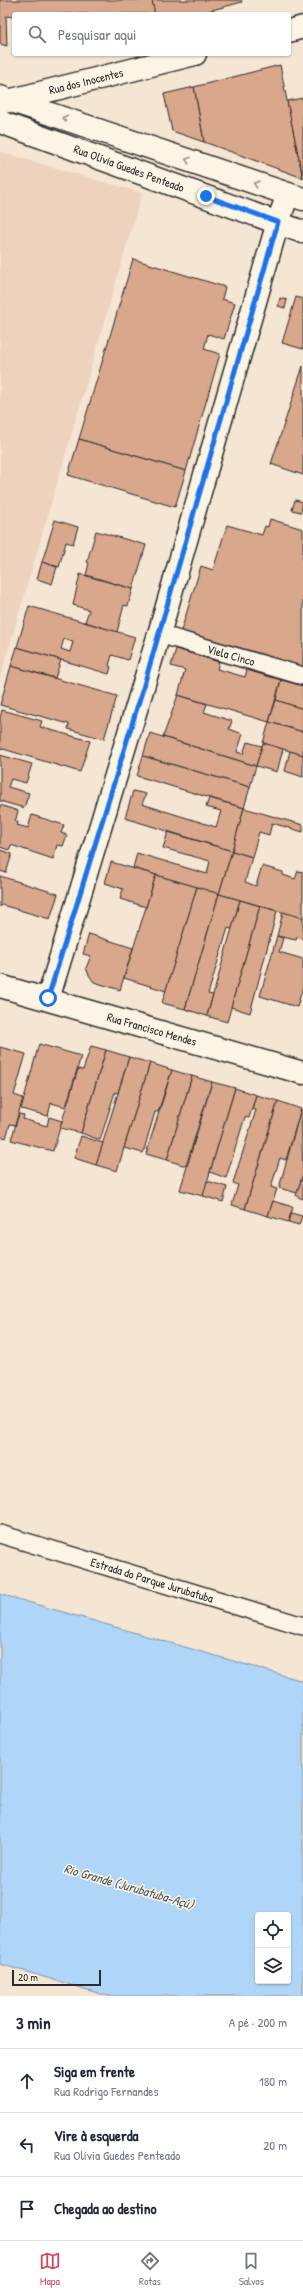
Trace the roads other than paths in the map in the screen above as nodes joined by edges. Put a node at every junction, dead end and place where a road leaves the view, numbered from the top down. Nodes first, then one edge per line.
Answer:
1 (303, 27) edge
2 (291, 30) edge
3 (187, 56) edge
4 (3, 100) edge
5 (0, 122) edge
6 (295, 197) edge
7 (278, 222) junction
8 (303, 232) edge
9 (159, 634) junction
10 (303, 676) edge
11 (0, 986) edge
12 (48, 998) junction
13 (303, 1072) edge
14 (0, 1534) edge
15 (303, 1626) edge

1 - 2 street
3 - 4 street, Rua dos Inocentes
6 -> 4 street, Rua Olívia Guedes Penteado
5 - 7 street, Rua Olívia Guedes Penteado
6 - 7 street
7 - 8 street, Rua Olívia Guedes Penteado
7 - 9 street
9 - 10 lane, Viela Cinco
9 - 12 street
11 - 12 street, Rua Francisco Mendes
12 - 13 street, Rua Francisco Mendes
14 - 15 lane, Estrada do Parque Jurubatuba

